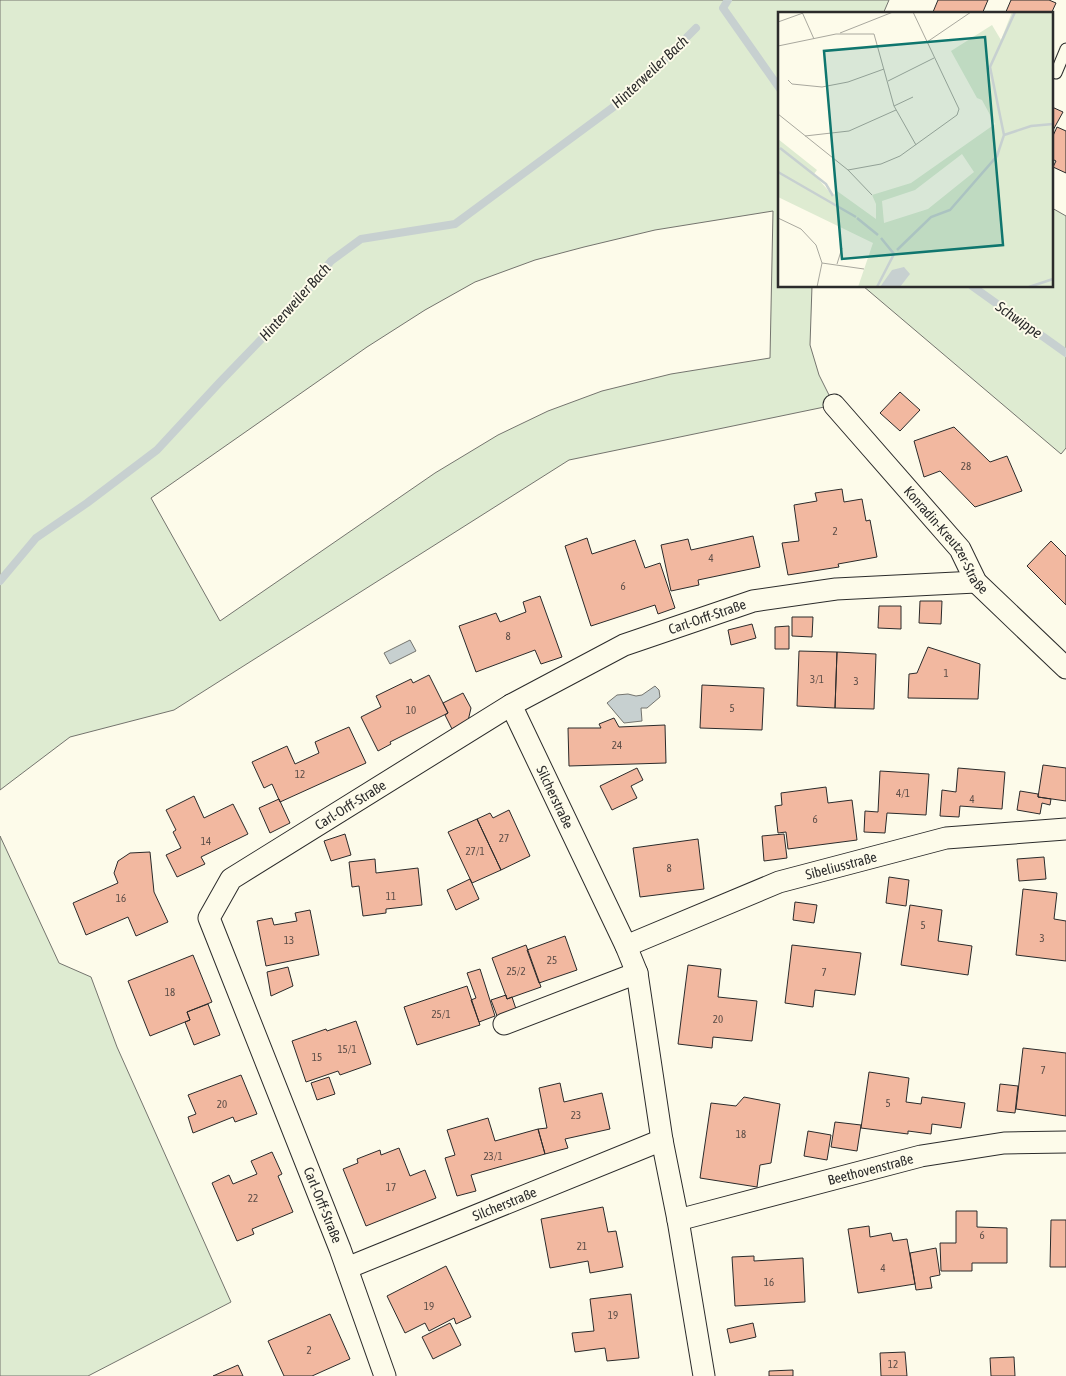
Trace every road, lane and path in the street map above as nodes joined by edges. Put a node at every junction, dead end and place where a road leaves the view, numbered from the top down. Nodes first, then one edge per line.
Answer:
1 (1066, 48) edge
2 (1056, 73) dead end
3 (834, 405) dead end
4 (976, 582) junction
5 (1066, 668) edge
6 (512, 705) junction
7 (1066, 828) edge
8 (626, 946) junction
9 (637, 973) junction
10 (504, 1024) dead end
11 (662, 1140) junction
12 (1066, 1142) edge
13 (678, 1220) junction
14 (347, 1268) junction
15 (383, 1375) edge
16 (704, 1376) edge

1 - 2 lane
3 - 4 street, Konradin-Kreutzer-Straße
4 - 5 street, Konradin-Kreutzer-Straße
4 - 6 street, Carl-Orff-Straße
6 - 8 street, Silcherstraße
6 - 14 street, Carl-Orff-Straße
7 - 8 street, Sibeliusstraße
8 - 9 street, Silcherstraße
9 - 10 street
9 - 11 street, Silcherstraße
11 - 13 street, Silcherstraße
11 - 14 street, Silcherstraße
12 - 13 street, Beethovenstraße
13 - 16 street, Silcherstraße
14 - 15 street, Carl-Orff-Straße

